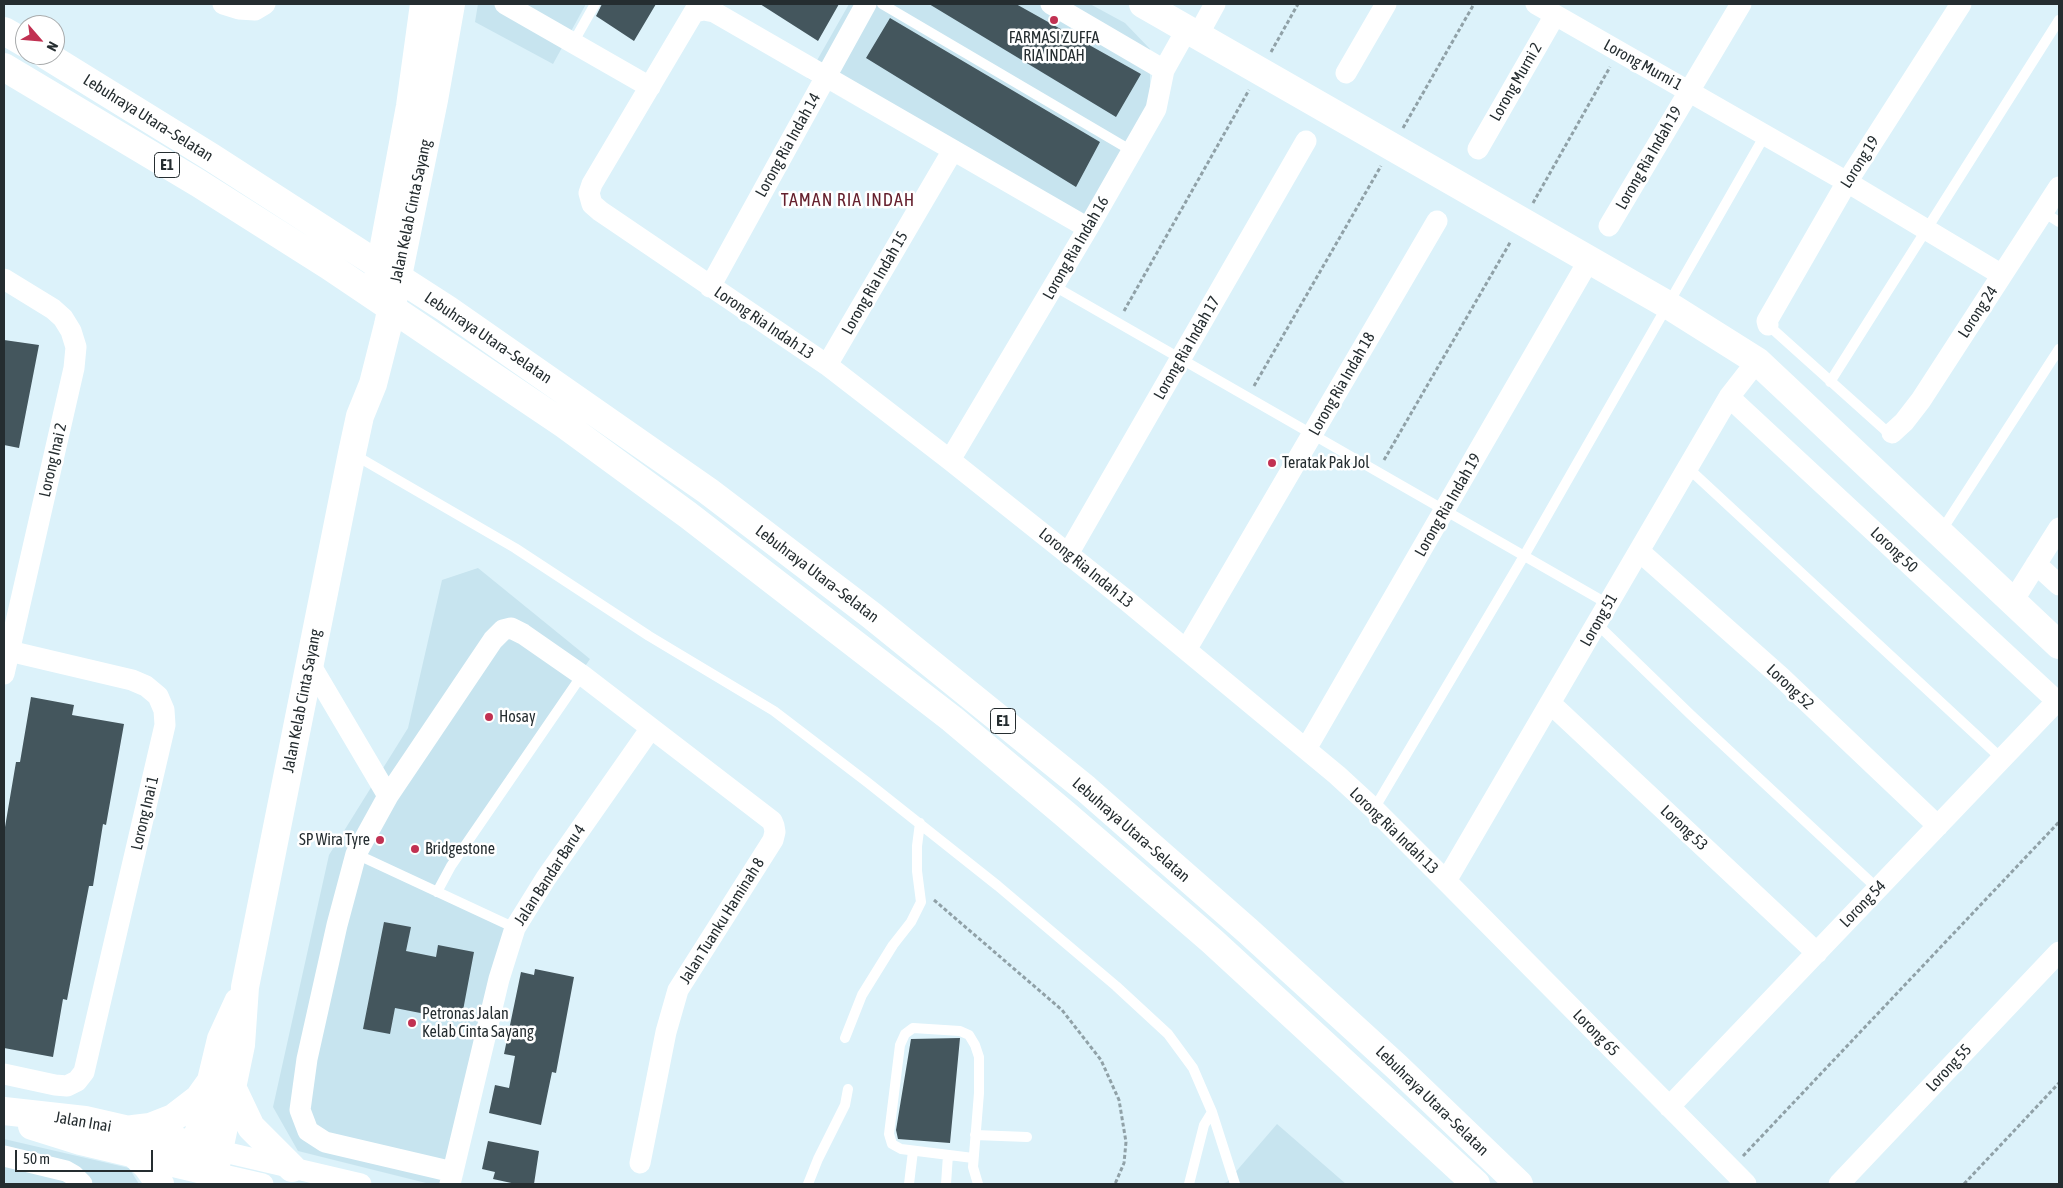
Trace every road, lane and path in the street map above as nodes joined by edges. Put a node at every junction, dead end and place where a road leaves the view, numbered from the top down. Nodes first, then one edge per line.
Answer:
1 (223, 4) edge
2 (265, 4) edge
3 (424, 4) edge
4 (451, 4) edge
5 (505, 4) edge
6 (595, 4) edge
7 (866, 4) edge
8 (882, 4) edge
9 (1051, 4) edge
10 (1143, 4) edge
11 (1215, 4) edge
12 (1298, 4) edge
13 (1386, 4) edge
14 (1474, 4) edge
15 (1536, 4) edge
16 (1741, 4) edge
17 (1961, 4) edge
18 (1555, 15) junction
19 (2059, 20) edge
20 (4, 31) edge
21 (1192, 32) junction
22 (15, 37) edge
23 (573, 42) junction
24 (1619, 51) junction
25 (62, 65) edge
26 (4, 67) edge
27 (1164, 70) junction
28 (1260, 71) junction
29 (1346, 73) dead end
30 (825, 76) junction
31 (650, 87) junction
32 (1688, 90) junction
33 (1765, 135) junction
34 (1306, 141) dead end
35 (1392, 146) junction
36 (1478, 149) dead end
37 (953, 150) junction
38 (1132, 151) junction
39 (1847, 182) junction
40 (2059, 187) edge
41 (2051, 217) edge
42 (1523, 221) junction
43 (1437, 222) dead end
44 (1609, 226) dead end
45 (1088, 228) junction
46 (1926, 230) junction
47 (1589, 260) junction
48 (2002, 275) junction
49 (4, 279) edge
50 (1054, 286) junction
51 (710, 287) junction
52 (1668, 305) junction
53 (1118, 323) junction
54 (1768, 326) joint
55 (2059, 349) edge
56 (1181, 359) junction
57 (1756, 362) junction
58 (827, 365) junction
59 (1830, 382) junction
60 (1248, 397) junction
61 (1729, 397) junction
62 (360, 416) junction
63 (1892, 433) joint
64 (1312, 434) junction
65 (352, 453) junction
66 (950, 460) junction
67 (1688, 468) junction
68 (1377, 472) junction
69 (1444, 510) junction
70 (2059, 528) edge
71 (1940, 533) junction
72 (1639, 551) junction
73 (1068, 554) junction
74 (1524, 556) junction
75 (2036, 564) junction
76 (2059, 586) edge
77 (2013, 600) junction
78 (1608, 604) junction
79 (1596, 624) junction
80 (2059, 645) edge
81 (1186, 650) junction
82 (9, 651) junction
83 (310, 664) junction
84 (4, 674) edge
85 (582, 675) junction
86 (2058, 702) edge
87 (1550, 703) junction
88 (651, 728) junction
89 (1306, 749) junction
90 (2002, 759) junction
91 (388, 796) junction
92 (1374, 809) junction
93 (2059, 822) edge
94 (920, 823) junction
95 (1938, 826) junction
96 (356, 854) junction
97 (1446, 881) junction
98 (920, 889) junction
99 (1878, 889) junction
100 (437, 892) junction
101 (515, 928) junction
102 (2059, 952) edge
103 (1817, 953) junction
104 (845, 1038) dead end
105 (4, 1074) edge
106 (2059, 1083) edge
107 (221, 1087) junction
108 (848, 1088) dead end
109 (1669, 1107) junction
110 (4, 1111) edge
111 (1212, 1112) junction
112 (4, 1117) edge
113 (124, 1130) junction
114 (975, 1135) junction
115 (1027, 1137) dead end
116 (913, 1151) junction
117 (135, 1155) junction
118 (948, 1155) junction
119 (4, 1156) edge
120 (973, 1158) junction
121 (640, 1163) dead end
122 (203, 1168) edge
123 (292, 1168) junction
124 (1731, 1169) junction
125 (451, 1178) edge
126 (82, 1184) edge
127 (160, 1184) edge
128 (264, 1184) edge
129 (361, 1184) edge
130 (808, 1184) edge
131 (909, 1184) edge
132 (946, 1184) edge
133 (978, 1184) edge
134 (1115, 1184) edge
135 (1189, 1184) edge
136 (1235, 1184) edge
137 (1476, 1184) edge
138 (1519, 1184) edge
139 (1746, 1184) edge
140 (1839, 1184) edge
141 (1964, 1184) edge

1 - 2 street
3 - 62 main road, Jalan Kelab Cinta Sayang
4 - 62 main road, Jalan Kelab Cinta Sayang
5 - 23 street
6 - 23 lane
7 - 30 street, Lorong Ria Indah 14
8 - 38 lane
9 - 27 street
10 - 21 main road
11 - 21 street, Lorong Ria Indah 16
12 - 28 path
13 - 29 street
14 - 35 path
15 - 18 street, Lorong Murni 1
16 - 32 street, Lorong Murni 1
17 - 39 street, Lorong 19
18 - 24 street, Lorong Murni 1
18 - 36 street, Lorong Murni 2
19 - 46 lane
20 - 22 main road
21 - 27 street, Lorong Ria Indah 16
21 - 28 main road
23 - 31 street
24 - 32 street, Lorong Murni 1
24 - 42 path
25 - 138 main road, Lebuhraya Utara–Selatan / E1
26 - 137 main road, Lebuhraya Utara–Selatan / E1
27 - 38 street, Lorong Ria Indah 16
28 - 35 main road
28 - 53 path
30 - 31 street, Lorong Ria Indah 13
30 - 37 street, Lorong Ria Indah 13
30 - 51 street, Lorong Ria Indah 14
31 - 51 street, Lorong Ria Indah 13
32 - 33 street
32 - 44 street, Lorong Ria Indah 19
33 - 39 street
33 - 52 lane
34 - 56 street, Lorong Ria Indah 17
35 - 42 main road
35 - 60 path
37 - 45 street, Lorong Ria Indah 13
37 - 58 street, Lorong Ria Indah 15
38 - 45 street, Lorong Ria Indah 16
39 - 46 street
39 - 54 street, Lorong 19
40 - 41 street, Lorong 24
41 - 48 street, Lorong 24
42 - 47 main road
42 - 68 path
43 - 64 street, Lorong Ria Indah 18
45 - 50 street, Lorong Ria Indah 16
46 - 48 street
46 - 59 lane
47 - 52 main road
47 - 69 street, Lorong Ria Indah 19
48 - 63 street, Lorong 24
49 - 82 street, Lorong Inai 2
50 - 53 lane
50 - 66 street, Lorong Ria Indah 16
51 - 58 street, Lorong Ria Indah 13
52 - 57 main road
52 - 74 lane
53 - 56 lane
54 - 59 lane
55 - 71 lane
56 - 60 lane
56 - 73 street, Lorong Ria Indah 17
57 - 61 street, Lorong 51
57 - 71 main road
58 - 66 street, Lorong Ria Indah 13
59 - 63 lane
60 - 64 lane
61 - 67 street, Lorong 51
61 - 86 street, Lorong 50
62 - 65 main road, Jalan Kelab Cinta Sayang
64 - 68 lane
64 - 81 street, Lorong Ria Indah 18
65 - 83 main road, Jalan Kelab Cinta Sayang
65 - 94 lane
66 - 73 street, Lorong Ria Indah 13
67 - 72 street, Lorong 51
67 - 90 lane
68 - 69 lane
69 - 74 lane
69 - 89 street, Lorong Ria Indah 19
70 - 75 street
71 - 77 main road
72 - 78 street, Lorong 51
72 - 95 street, Lorong 52
73 - 81 street, Lorong Ria Indah 13
74 - 78 lane
74 - 92 lane
75 - 76 street
75 - 77 street
77 - 80 main road
78 - 79 street, Lorong 51
79 - 87 street, Lorong 51
79 - 99 lane
81 - 89 street, Lorong Ria Indah 13
82 - 84 street, Lorong Inai 2
82 - 105 street, Lorong Inai 1
83 - 91 street
83 - 107 main road, Jalan Kelab Cinta Sayang
85 - 88 street
85 - 91 street
85 - 100 lane
86 - 90 street, Lorong 54
87 - 97 street, Lorong 51
87 - 103 street, Lorong 53
88 - 101 street, Jalan Bandar Baru 4
88 - 121 street, Jalan Tuanku Haminah 8
89 - 92 street, Lorong Ria Indah 13
90 - 95 street, Lorong 54
91 - 96 street
92 - 97 street, Lorong Ria Indah 13
93 - 124 path
94 - 98 lane
94 - 111 lane
95 - 99 street, Lorong 54
96 - 100 lane
96 - 125 street
97 - 109 street, Lorong 65
98 - 104 lane
98 - 134 path
99 - 103 street, Lorong 54
100 - 101 lane
101 - 125 street, Jalan Bandar Baru 4
102 - 140 street, Lorong 55
103 - 109 street, Lorong 54
106 - 141 path
107 - 113 main road
107 - 122 main road, Jalan Kelab Cinta Sayang
107 - 123 main road
108 - 130 lane
109 - 124 street, Lorong 65
110 - 113 main road, Jalan Inai
111 - 135 lane
111 - 136 lane
112 - 117 main road, Jalan Inai
113 - 122 main road, Jalan Inai
114 - 115 lane
114 - 116 lane
114 - 120 lane
116 - 118 lane
116 - 131 lane
117 - 122 main road, Jalan Inai
117 - 127 main road
118 - 120 lane
118 - 132 lane
119 - 126 street
120 - 133 lane
122 - 123 street
122 - 128 street
123 - 129 street
124 - 139 street, Lorong 65

